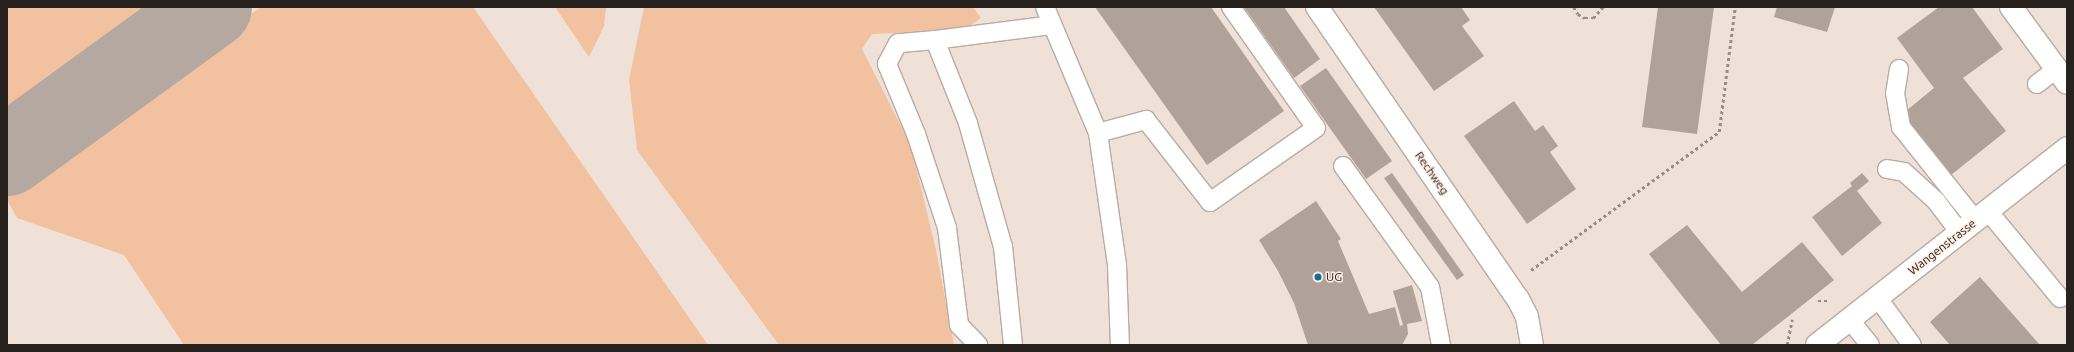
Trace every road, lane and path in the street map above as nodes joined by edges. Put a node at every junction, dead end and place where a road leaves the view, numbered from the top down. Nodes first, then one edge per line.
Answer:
1 (1045, 7) edge
2 (1231, 7) edge
3 (1317, 7) edge
4 (1574, 7) edge
5 (1603, 7) edge
6 (1735, 7) edge
7 (2011, 7) edge
8 (1052, 25) junction
9 (935, 40) junction
10 (1899, 69) dead end
11 (2063, 74) edge
12 (2037, 84) dead end
13 (1098, 133) junction
14 (2067, 148) edge
15 (1344, 166) dead end
16 (1887, 169) dead end
17 (1975, 222) junction
18 (1510, 286) junction
19 (1877, 297) junction
20 (2060, 298) dead end
21 (1792, 319) dead end
22 (1849, 319) junction
23 (978, 345) edge
24 (1013, 345) edge
25 (1120, 345) edge
26 (1441, 345) edge
27 (1532, 345) edge
28 (1788, 345) edge
29 (1817, 345) edge
30 (1870, 345) edge
31 (1912, 345) edge

1 - 8 lane
2 - 13 lane
3 - 18 street, Rechweg
4 - 5 path
6 - 18 path
7 - 11 street
8 - 9 lane
8 - 13 lane
9 - 23 lane
9 - 24 lane
10 - 17 lane
11 - 12 lane
13 - 25 lane
14 - 17 street, Wangenstrasse
15 - 26 lane
16 - 17 lane
17 - 19 street, Wangenstrasse
17 - 20 lane
18 - 27 street, Rechweg
19 - 22 street, Wangenstrasse
19 - 31 lane
21 - 28 path
22 - 29 street, Wangenstrasse
22 - 30 lane

